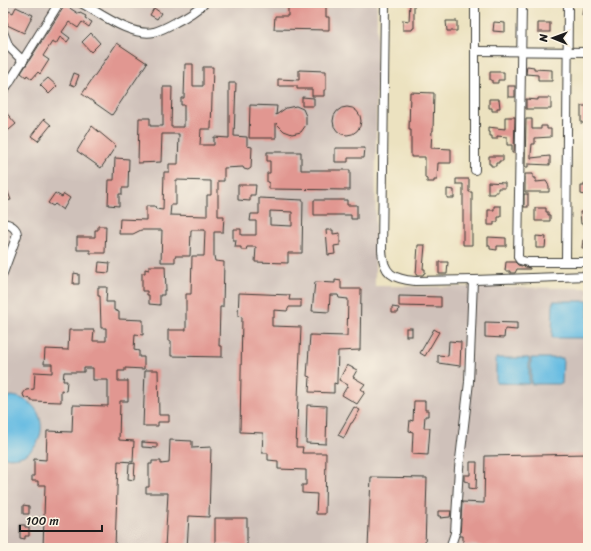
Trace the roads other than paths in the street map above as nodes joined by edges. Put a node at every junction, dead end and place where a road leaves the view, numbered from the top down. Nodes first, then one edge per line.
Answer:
1 (5, 3) edge
2 (60, 3) edge
3 (81, 3) edge
4 (204, 3) edge
5 (385, 3) edge
6 (475, 3) edge
7 (522, 3) edge
8 (568, 3) edge
9 (3, 7) edge
10 (3, 32) edge
11 (475, 51) junction
12 (521, 51) junction
13 (567, 52) junction
14 (588, 52) edge
15 (23, 61) junction
16 (3, 72) edge
17 (10, 82) junction
18 (3, 92) edge
19 (475, 170) dead end
20 (3, 223) edge
21 (566, 261) junction
22 (588, 262) edge
23 (3, 272) edge
24 (588, 276) edge
25 (473, 280) junction
26 (450, 548) edge

1 - 9 street
2 - 15 street
3 - 4 street
5 - 25 street
6 - 11 street
7 - 12 street
8 - 13 street
10 - 15 street
11 - 12 street
11 - 19 street
12 - 13 street
12 - 21 street
13 - 14 street
13 - 21 street
15 - 17 street
16 - 17 street
17 - 18 street
20 - 23 street
21 - 22 street
24 - 25 street
25 - 26 street

